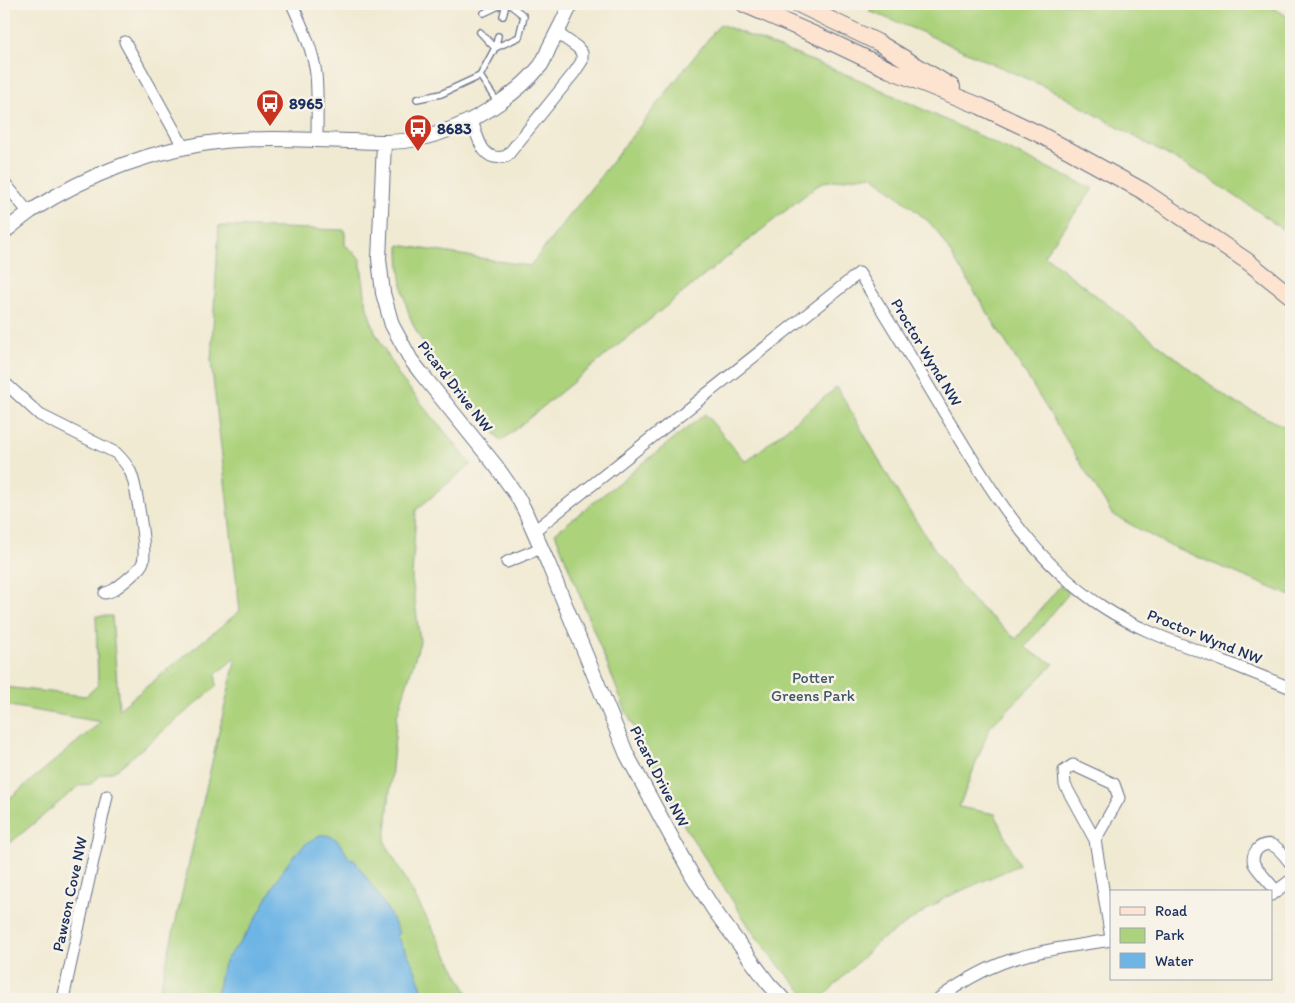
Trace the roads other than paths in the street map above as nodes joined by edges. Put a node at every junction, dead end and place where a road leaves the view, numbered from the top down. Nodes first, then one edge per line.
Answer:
1 (292, 4) edge
2 (506, 4) edge
3 (571, 4) edge
4 (744, 4) edge
5 (798, 4) edge
6 (484, 12) dead end
7 (503, 16) dead end
8 (480, 32) dead end
9 (557, 33) junction
10 (498, 36) dead end
11 (125, 42) dead end
12 (495, 48) junction
13 (480, 76) junction
14 (417, 99) dead end
15 (498, 103) junction
16 (980, 106) junction
17 (472, 120) junction
18 (317, 140) junction
19 (384, 142) junction
20 (184, 148) junction
21 (4, 182) edge
22 (29, 212) junction
23 (4, 232) edge
24 (1291, 296) edge
25 (4, 382) edge
26 (534, 531) junction
27 (541, 548) junction
28 (507, 562) dead end
29 (105, 593) dead end
30 (1291, 688) edge
31 (107, 796) dead end
32 (1096, 840) junction
33 (1291, 864) edge
34 (1291, 880) edge
35 (1272, 890) edge
36 (1274, 893) edge
37 (1110, 932) edge
38 (1110, 939) edge
39 (63, 999) edge
40 (783, 999) edge
41 (938, 999) edge

1 - 18 street
2 - 6 lane
2 - 7 lane
2 - 12 lane
3 - 9 street
4 - 16 main road
5 - 16 main road
8 - 12 lane
9 - 15 street
9 - 17 street
10 - 12 lane
11 - 20 street
12 - 13 lane
13 - 14 lane
13 - 15 lane
15 - 17 street
16 - 24 main road
17 - 19 street
18 - 19 street
18 - 20 street
19 - 26 street, Picard Drive NW
20 - 22 street
21 - 22 street
22 - 23 street
25 - 29 street
26 - 27 street, Picard Drive NW
26 - 30 street, Proctor Wynd NW
27 - 28 street
27 - 40 street, Picard Drive NW
31 - 39 street, Pawson Cove NW
32 - 32 street
32 - 37 street
33 - 35 street
34 - 36 street
38 - 41 street

